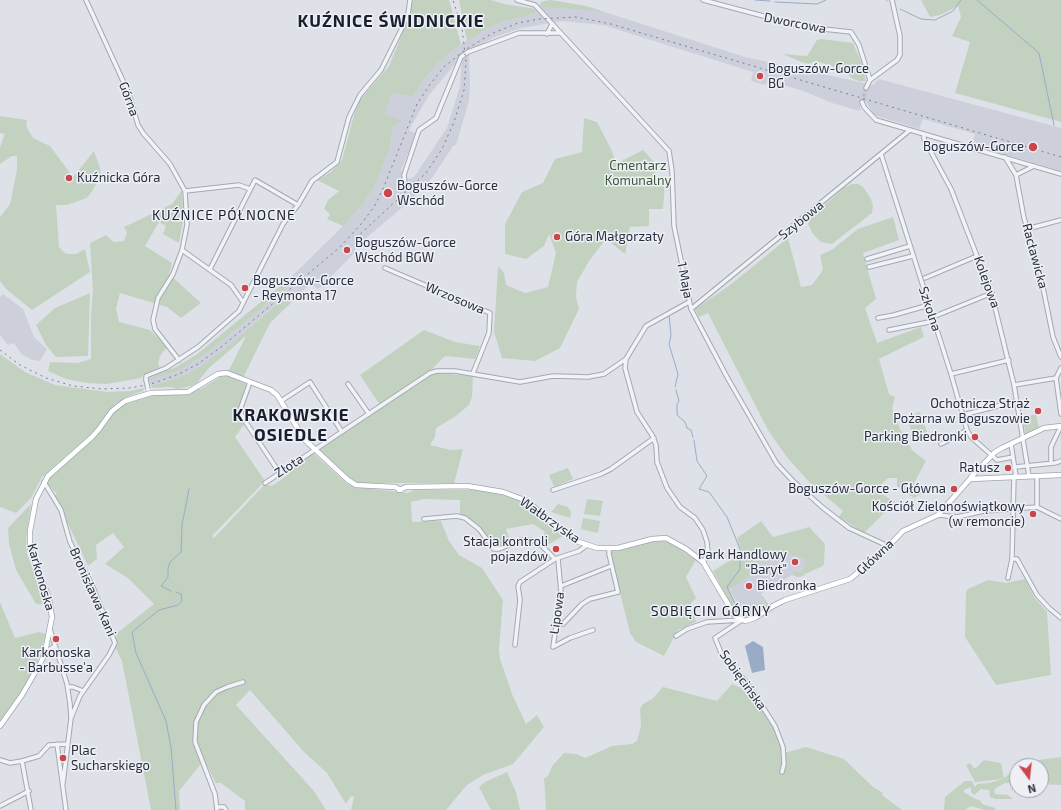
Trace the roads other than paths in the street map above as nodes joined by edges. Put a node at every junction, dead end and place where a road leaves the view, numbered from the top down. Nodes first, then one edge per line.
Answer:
1 (86, 0) edge
2 (410, 0) edge
3 (517, 0) edge
4 (703, 0) edge
5 (892, 0) edge
6 (552, 24) junction
7 (559, 33) junction
8 (547, 34) junction
9 (870, 80) junction
10 (866, 88) tunnel mouth
11 (862, 102) dead end
12 (910, 130) junction
13 (924, 134) junction
14 (881, 154) junction
15 (1005, 157) junction
16 (1034, 166) junction
17 (1061, 174) edge
18 (1016, 175) junction
19 (405, 184) dead end
20 (250, 189) junction
21 (185, 191) junction
22 (298, 204) junction
23 (1061, 220) edge
24 (1027, 229) junction
25 (910, 246) junction
26 (182, 250) junction
27 (913, 256) junction
28 (977, 256) junction
29 (867, 259) dead end
30 (869, 267) dead end
31 (385, 268) dead end
32 (210, 269) junction
33 (925, 278) dead end
34 (992, 293) junction
35 (243, 302) junction
36 (689, 302) junction
37 (929, 305) junction
38 (691, 309) junction
39 (933, 317) junction
40 (878, 318) dead end
41 (934, 321) junction
42 (889, 330) dead end
43 (1061, 357) edge
44 (626, 359) junction
45 (179, 360) junction
46 (1009, 360) junction
47 (618, 364) junction
48 (625, 368) junction
49 (1061, 368) edge
50 (474, 373) junction
51 (951, 374) junction
52 (1056, 378) junction
53 (249, 382) junction
54 (348, 384) dead end
55 (1014, 385) junction
56 (147, 392) junction
57 (281, 401) junction
58 (1017, 401) junction
59 (369, 414) junction
60 (1061, 414) edge
61 (962, 415) junction
62 (1061, 426) edge
63 (966, 430) junction
64 (342, 432) junction
65 (654, 438) junction
66 (1024, 438) junction
67 (941, 444) dead end
68 (1011, 444) junction
69 (313, 450) junction
70 (991, 456) junction
71 (1014, 457) junction
72 (1061, 460) edge
73 (1050, 463) junction
74 (1028, 465) junction
75 (1015, 466) junction
76 (278, 472) junction
77 (975, 475) junction
78 (1061, 475) edge
79 (1015, 476) junction
80 (1029, 476) junction
81 (1037, 476) junction
82 (44, 482) junction
83 (265, 483) dead end
84 (553, 490) dead end
85 (1037, 507) junction
86 (1013, 508) junction
87 (938, 515) junction
88 (424, 519) dead end
89 (1061, 519) edge
90 (587, 545) junction
91 (888, 546) junction
92 (609, 548) junction
93 (556, 559) junction
94 (1012, 559) junction
95 (703, 562) junction
96 (612, 566) junction
97 (1008, 578) dead end
98 (561, 586) junction
99 (1061, 618) edge
100 (742, 620) junction
101 (726, 621) junction
102 (555, 624) junction
103 (50, 627) junction
104 (593, 630) dead end
105 (727, 630) junction
106 (676, 636) dead end
107 (515, 645) dead end
108 (55, 646) junction
109 (50, 650) junction
110 (45, 652) junction
111 (59, 656) junction
112 (242, 682) dead end
113 (67, 685) junction
114 (83, 691) junction
115 (71, 718) junction
116 (0, 726) edge
117 (57, 744) junction
118 (67, 746) junction
119 (0, 760) edge
120 (22, 761) junction
121 (782, 772) dead end
122 (63, 783) junction
123 (29, 792) junction
124 (0, 806) edge
125 (217, 808) edge
126 (31, 810) edge
127 (66, 810) edge
128 (226, 810) edge

1 - 21 street, Górna
2 - 22 street
3 - 6 street, 1 Maja
4 - 9 street, Dworcowa
5 - 9 street
6 - 7 street, 1 Maja
6 - 8 street
7 - 8 street
7 - 36 street, 1 Maja
8 - 19 street
9 - 10 street
11 - 12 street
12 - 13 street
12 - 14 street, Szybowa
13 - 15 street
13 - 28 street, Kolejowa
14 - 25 street, Szkolna
14 - 38 street, Szybowa
15 - 16 street
15 - 18 street, Racławicka
16 - 17 street
16 - 18 street
18 - 24 street, Racławicka
20 - 21 street
20 - 22 street
20 - 32 street
21 - 26 street
22 - 35 street
23 - 24 street
24 - 43 street, Racławicka
25 - 27 street, Szkolna
25 - 29 street
26 - 32 street
26 - 45 street
27 - 30 street
27 - 37 street, Szkolna
28 - 33 street
28 - 34 street, Kolejowa
31 - 50 street, Wrzosowa
32 - 35 street
34 - 39 street
34 - 46 street, Kolejowa
35 - 45 street
36 - 38 street, 1 Maja
36 - 44 street
37 - 39 street, Szkolna
37 - 40 street
38 - 91 street, 1 Maja
39 - 41 street, Szkolna
41 - 42 street
41 - 51 street, Szkolna
44 - 47 street, Złota
44 - 48 street
45 - 56 street, bridge
46 - 51 street
46 - 55 street, Kolejowa
47 - 48 street
47 - 50 street, Złota
48 - 65 street
49 - 52 street
50 - 59 street, Złota
51 - 61 street, Szkolna
52 - 55 street
52 - 60 street
53 - 56 main road, Karkonoska
53 - 57 main road
53 - 76 street
54 - 59 street
55 - 58 street, Kolejowa
56 - 82 main road, Karkonoska
57 - 64 street
57 - 69 main road
58 - 61 street
58 - 66 street, Kolejowa
59 - 64 street, Złota
61 - 63 street, Szkolna
62 - 66 main road
62 - 73 street
63 - 67 street
63 - 70 street, Szkolna
64 - 69 street, Złota
65 - 84 street
65 - 95 street
66 - 68 main road
66 - 74 street, Kolejowa
68 - 70 main road
68 - 71 street
69 - 76 street, Złota
69 - 90 main road, Wałbrzyska
70 - 71 street, Szkolna
70 - 77 main road
71 - 75 street
72 - 73 street
73 - 74 street
74 - 75 street
74 - 80 street, Kolejowa
75 - 79 street
76 - 83 street, Złota
77 - 79 main road, Główna
77 - 87 main road, Główna
78 - 81 main road, Główna
79 - 80 main road, Główna
79 - 86 street
80 - 81 main road, Główna
81 - 85 street
82 - 103 main road, Karkonoska
82 - 114 street, Bronisława Kani
85 - 86 street
85 - 89 street
86 - 87 street
86 - 94 street
87 - 91 main road, Główna
88 - 93 street
90 - 92 main road, Wałbrzyska
90 - 93 street
91 - 100 main road, Główna
92 - 95 main road, Wałbrzyska
92 - 96 street
93 - 98 street, Lipowa
93 - 107 street
94 - 97 street
94 - 99 street
95 - 100 main road, Wałbrzyska
96 - 98 street
96 - 102 street
98 - 102 street, Lipowa
100 - 101 street
100 - 105 street, Sobięcińska
101 - 105 street
101 - 106 street
102 - 104 street, Lipowa
103 - 108 street
103 - 110 main road, Karkonoska
105 - 121 street, Sobięcińska
108 - 109 street
108 - 111 street
109 - 110 street
109 - 111 street
110 - 116 main road, Karkonoska
111 - 113 street
112 - 125 street
113 - 114 street
113 - 115 street
114 - 115 street, Bronisława Kani
115 - 118 street
117 - 118 street
117 - 120 street
117 - 122 street
118 - 122 street
119 - 120 street
120 - 123 street
122 - 127 street
123 - 124 street
123 - 126 street
125 - 128 street

